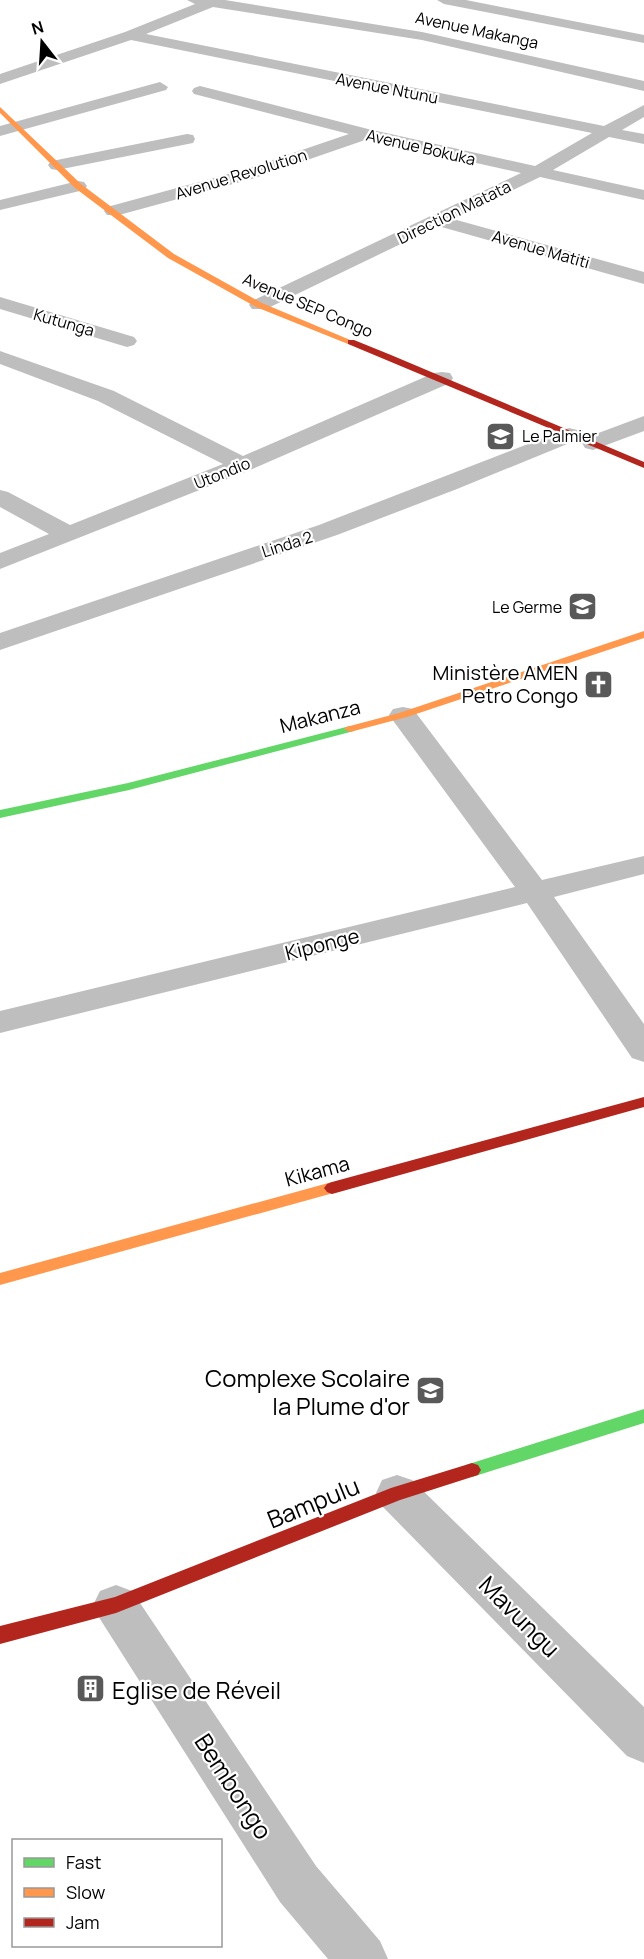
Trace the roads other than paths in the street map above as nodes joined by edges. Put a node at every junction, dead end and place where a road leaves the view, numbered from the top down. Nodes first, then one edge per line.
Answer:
1 (194, 0) edge
2 (444, 0) edge
3 (214, 2) edge
4 (130, 36) junction
5 (644, 39) edge
6 (0, 79) edge
7 (644, 86) edge
8 (160, 87) dead end
9 (200, 91) dead end
10 (0, 109) edge
11 (644, 110) edge
12 (18, 125) junction
13 (0, 130) edge
14 (605, 132) junction
15 (367, 134) junction
16 (187, 139) dead end
17 (644, 140) edge
18 (57, 165) junction
19 (535, 173) junction
20 (78, 186) junction
21 (644, 195) edge
22 (0, 205) edge
23 (113, 211) junction
24 (439, 220) junction
25 (644, 278) edge
26 (0, 303) edge
27 (259, 305) junction
28 (127, 341) dead end
29 (0, 357) edge
30 (442, 378) junction
31 (644, 423) edge
32 (569, 435) junction
33 (593, 443) junction
34 (242, 465) junction
35 (644, 465) edge
36 (0, 497) edge
37 (69, 535) junction
38 (0, 562) edge
39 (644, 634) edge
40 (0, 642) edge
41 (403, 715) junction
42 (0, 814) edge
43 (644, 865) edge
44 (535, 892) junction
45 (0, 1022) edge
46 (644, 1050) edge
47 (644, 1102) edge
48 (0, 1279) edge
49 (644, 1416) edge
50 (397, 1493) junction
51 (116, 1605) junction
52 (0, 1635) edge
53 (644, 1740) edge
54 (362, 1959) edge

1 - 3 street, Avenue Makanga
2 - 5 street
3 - 4 street
3 - 7 street, Avenue Makanga
4 - 6 street
4 - 14 street, Avenue Ntunu
8 - 12 street
9 - 15 street, Avenue Bokuka
10 - 12 street, Avenue SEP Congo
11 - 14 street, Direction Matata
12 - 13 street
12 - 18 street, Avenue SEP Congo
14 - 17 street, Avenue Ntunu
14 - 19 street, Direction Matata
15 - 19 street, Avenue Bokuka
15 - 23 street, Avenue Revolution
16 - 18 street
18 - 20 street, Avenue SEP Congo
19 - 21 street, Avenue Bokuka
19 - 24 street, Direction Matata
20 - 22 street
20 - 23 street, Avenue SEP Congo
23 - 27 street, Avenue SEP Congo
24 - 25 street, Avenue Matiti
24 - 27 street, Direction Matata
26 - 28 street, Kutunga
27 - 30 street, Avenue SEP Congo
29 - 34 street
30 - 32 street, Avenue SEP Congo
30 - 34 street, Utondio
31 - 33 street
32 - 33 street, Avenue SEP Congo
32 - 40 street, Linda 2
33 - 35 street, Avenue SEP Congo
34 - 37 street, Utondio
36 - 37 street
37 - 38 street, Utondio
39 - 41 street, Makanza
41 - 42 street, Makanza
41 - 44 street
43 - 44 street, Kiponge
44 - 45 street, Kiponge
44 - 46 street
47 - 48 street, Kikama
49 - 50 street, Bampulu
50 - 51 street, Bampulu
50 - 53 street, Mavungu
51 - 52 street, Bampulu
51 - 54 street, Bembongo

